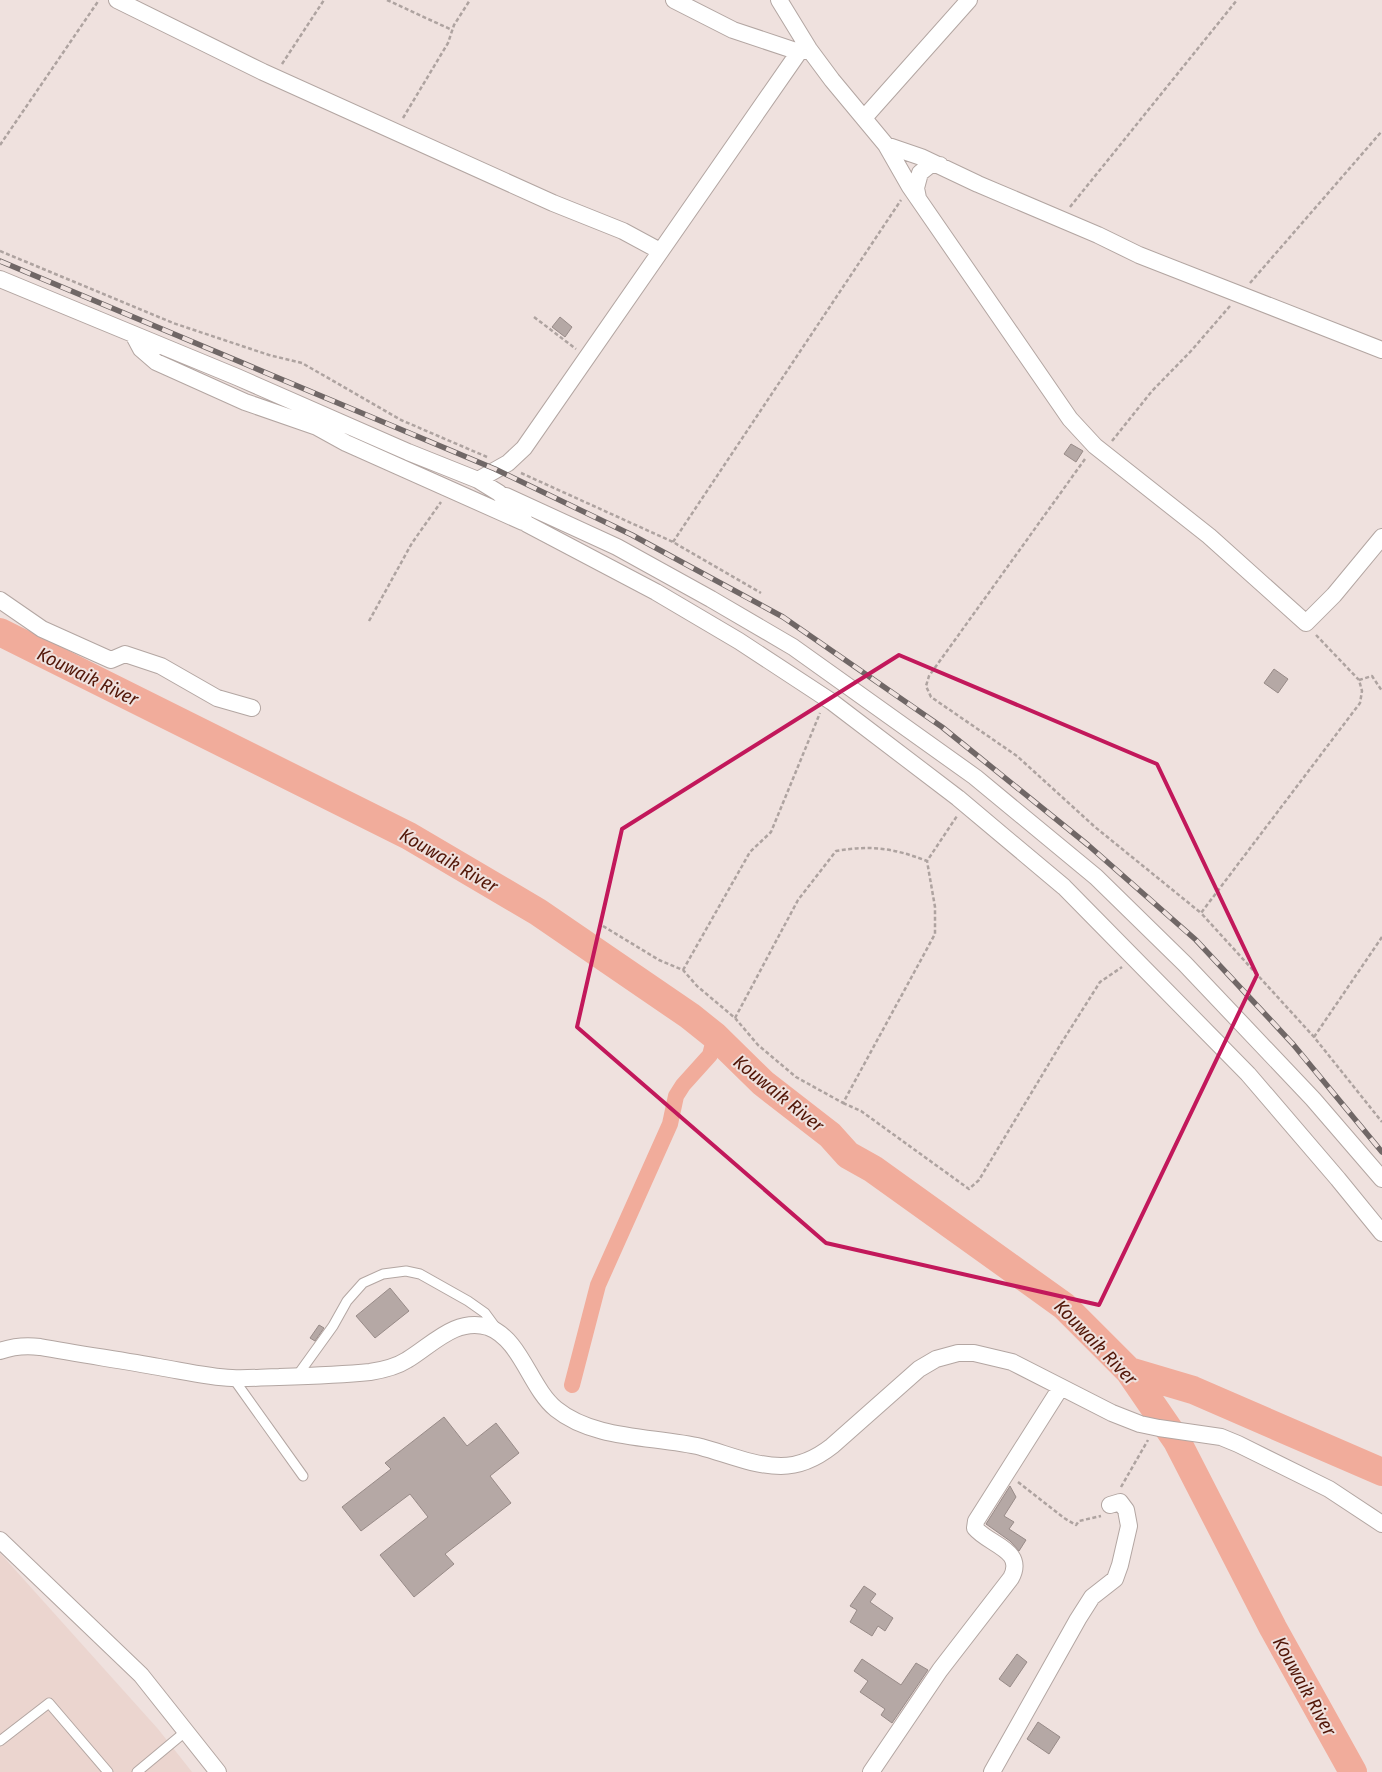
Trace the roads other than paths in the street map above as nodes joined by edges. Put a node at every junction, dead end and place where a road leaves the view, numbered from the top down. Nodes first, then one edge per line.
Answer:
1 (117, 0) edge
2 (674, 0) edge
3 (780, 0) edge
4 (969, 0) edge
5 (804, 50) junction
6 (864, 118) junction
7 (886, 145) junction
8 (940, 165) junction
9 (914, 192) junction
10 (660, 251) junction
11 (0, 279) edge
12 (133, 334) junction
13 (1382, 350) edge
14 (302, 406) junction
15 (316, 428) junction
16 (478, 480) junction
17 (500, 493) junction
18 (527, 524) junction
19 (1382, 537) edge
20 (0, 600) edge
21 (252, 708) dead end
22 (1382, 1179) edge
23 (1382, 1233) edge
24 (502, 1336) junction
25 (0, 1351) edge
26 (297, 1376) junction
27 (233, 1378) junction
28 (1061, 1387) junction
29 (304, 1476) dead end
30 (1110, 1504) road end
31 (1382, 1524) edge
32 (0, 1540) edge
33 (185, 1732) junction
34 (0, 1741) edge
35 (108, 1772) edge
36 (137, 1772) edge
37 (218, 1772) edge
38 (871, 1772) edge
39 (992, 1772) edge

1 - 10 street
2 - 5 street
3 - 5 street
4 - 6 street
5 - 6 street
5 - 10 street
6 - 7 street
7 - 8 street
7 - 9 street
8 - 9 street
8 - 13 street
9 - 19 street
10 - 16 street
11 - 12 street
12 - 14 street
12 - 15 street
14 - 15 street
14 - 16 street
15 - 18 street
16 - 17 street
17 - 18 street
17 - 22 street
18 - 23 street
20 - 21 street
24 - 26 street
24 - 26 lane
24 - 28 street
25 - 27 street
26 - 27 street
27 - 29 lane
28 - 31 street
28 - 38 street
30 - 39 street
32 - 33 street
33 - 36 lane
33 - 37 street
34 - 35 lane

